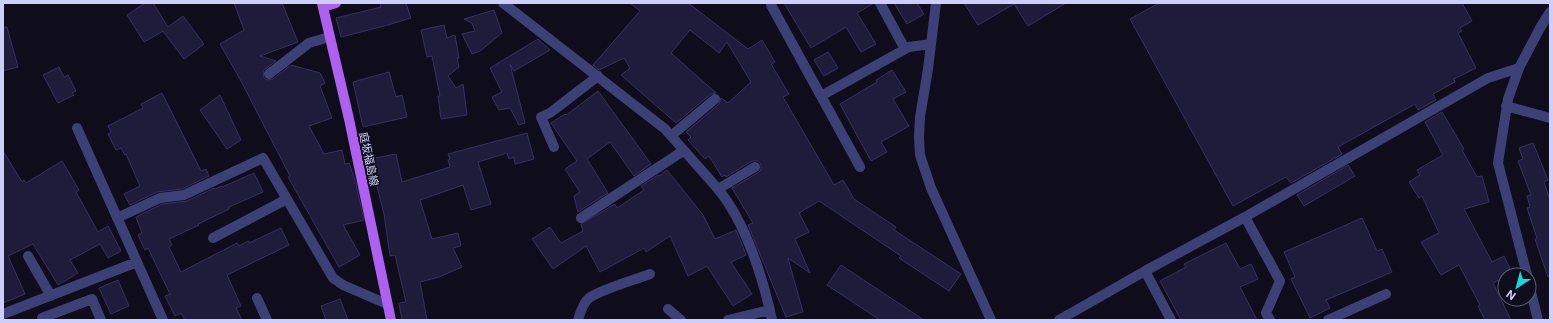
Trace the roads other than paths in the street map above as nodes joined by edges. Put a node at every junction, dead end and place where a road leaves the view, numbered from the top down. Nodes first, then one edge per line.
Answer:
1 (336, 3) edge
2 (503, 3) edge
3 (771, 3) edge
4 (880, 3) edge
5 (936, 3) edge
6 (323, 5) edge
7 (1550, 12) edge
8 (329, 37) junction
9 (932, 44) junction
10 (905, 49) junction
11 (1519, 68) junction
12 (269, 74) dead end
13 (598, 76) junction
14 (821, 96) junction
15 (715, 99) dead end
16 (1506, 106) junction
17 (1550, 118) edge
18 (77, 128) dead end
19 (671, 136) junction
20 (554, 147) dead end
21 (684, 151) junction
22 (755, 167) dead end
23 (860, 167) dead end
24 (718, 189) junction
25 (287, 199) junction
26 (1245, 217) junction
27 (117, 218) junction
28 (581, 218) dead end
29 (213, 238) dead end
30 (28, 256) dead end
31 (137, 262) junction
32 (1525, 267) edge
33 (1145, 271) junction
34 (650, 274) dead end
35 (1386, 294) dead end
36 (51, 296) junction
37 (257, 298) dead end
38 (388, 304) junction
39 (1535, 307) edge
40 (668, 309) dead end
41 (3, 314) edge
42 (771, 315) edge
43 (43, 320) edge
44 (101, 320) edge
45 (163, 320) edge
46 (267, 320) edge
47 (391, 320) edge
48 (578, 320) edge
49 (681, 320) edge
50 (728, 320) edge
51 (992, 320) edge
52 (1059, 320) edge
53 (1171, 320) edge
54 (1270, 320) edge
55 (1328, 320) edge
56 (1538, 320) edge

1 - 6 main road
2 - 13 street
3 - 14 street
4 - 10 street
5 - 9 street
6 - 8 main road, 庭坂福島線
7 - 11 street
8 - 12 street
8 - 38 main road, 庭坂福島線
9 - 10 street
9 - 51 street
10 - 14 street
11 - 16 street
11 - 26 street
13 - 19 street
13 - 20 street
14 - 23 street
15 - 19 street
16 - 17 street
16 - 32 street
18 - 27 street
19 - 21 street
21 - 24 street
21 - 28 street
22 - 24 street
24 - 42 street
25 - 27 street
25 - 29 street
25 - 38 street
26 - 33 street
26 - 54 street
27 - 31 street
30 - 36 street
31 - 36 street
31 - 45 street
33 - 52 street
33 - 53 street
34 - 48 street
35 - 55 street
36 - 41 street
37 - 46 street
38 - 47 main road, 庭坂福島線
39 - 56 street
40 - 49 street
42 - 50 street
43 - 44 street

